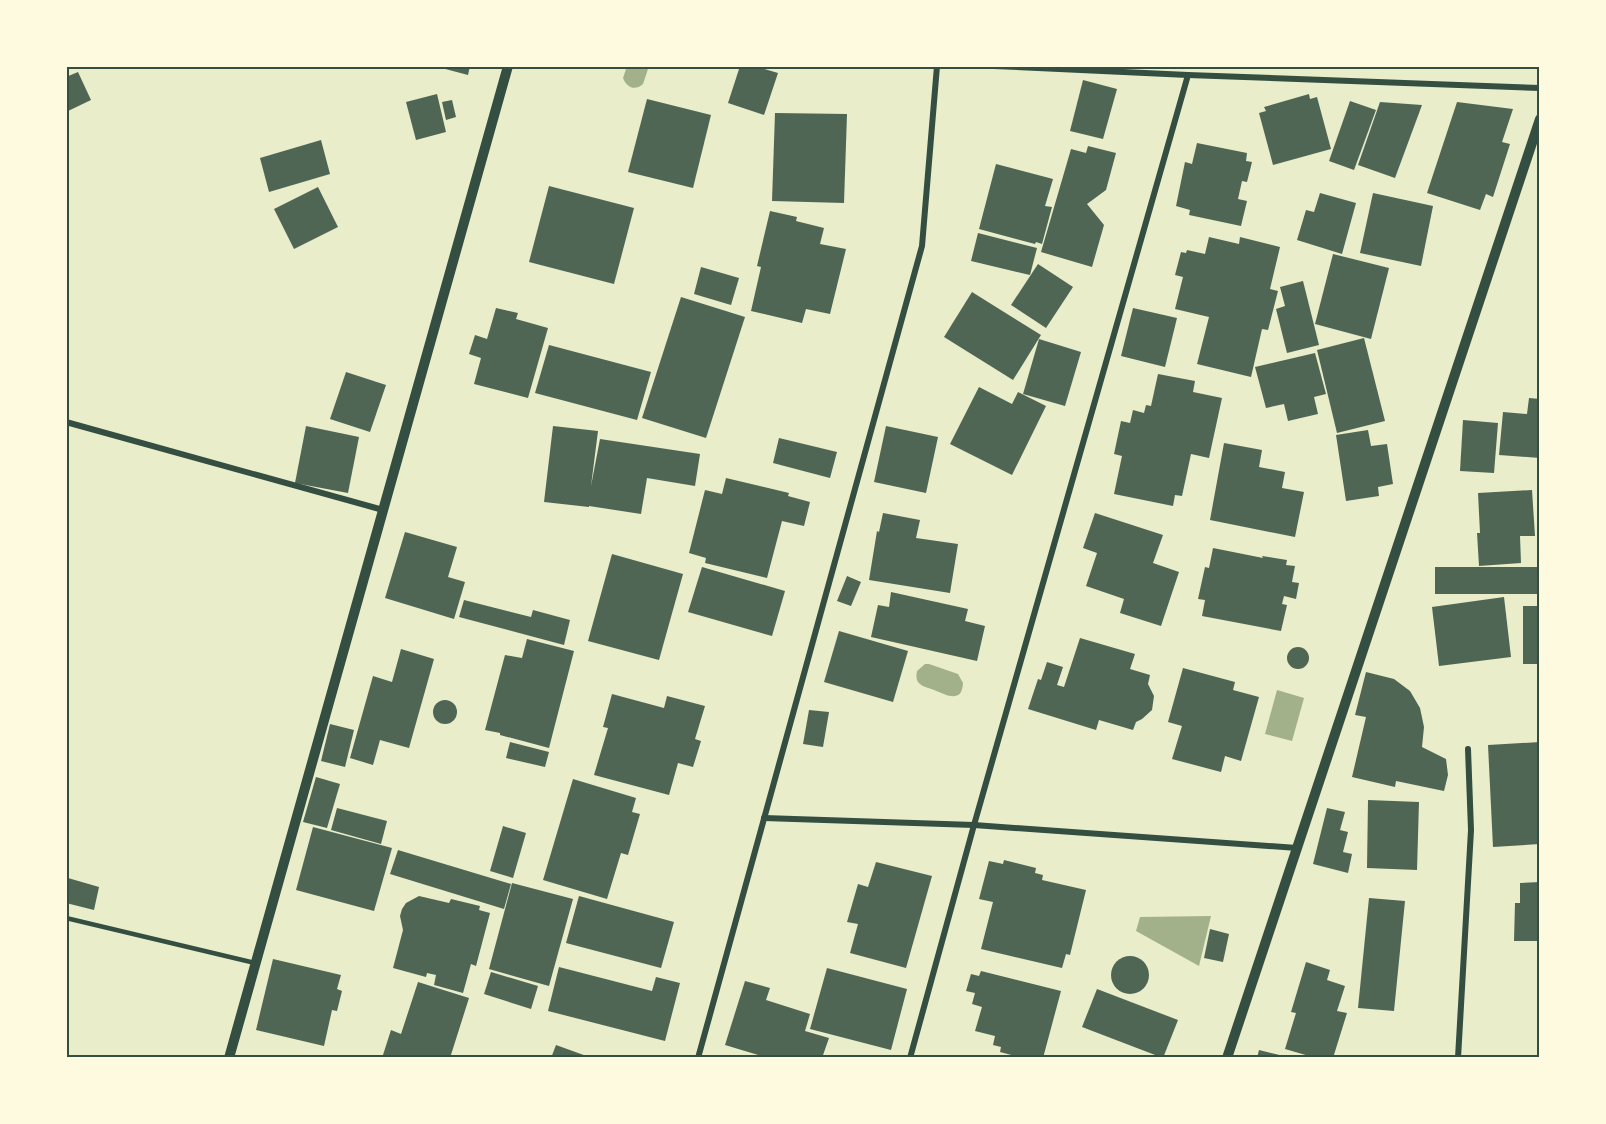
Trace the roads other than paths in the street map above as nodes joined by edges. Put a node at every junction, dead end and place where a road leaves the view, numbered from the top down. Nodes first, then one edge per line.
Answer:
1 (507, 66) edge
2 (937, 66) edge
3 (994, 66) edge
4 (1188, 75) junction
5 (1540, 88) edge
6 (1540, 119) edge
7 (66, 422) edge
8 (384, 510) junction
9 (1468, 749) dead end
10 (764, 818) junction
11 (974, 825) junction
12 (1297, 849) junction
13 (66, 918) edge
14 (255, 963) junction
15 (229, 1058) edge
16 (698, 1058) edge
17 (910, 1058) edge
18 (1227, 1058) edge
19 (1458, 1058) edge

1 - 8 street
2 - 10 street
3 - 4 street
4 - 5 street
4 - 11 street
6 - 12 street
7 - 8 street
8 - 14 street
9 - 19 street
10 - 11 street
10 - 16 street
11 - 12 street
11 - 17 street
12 - 18 street
13 - 14 lane
14 - 15 street

